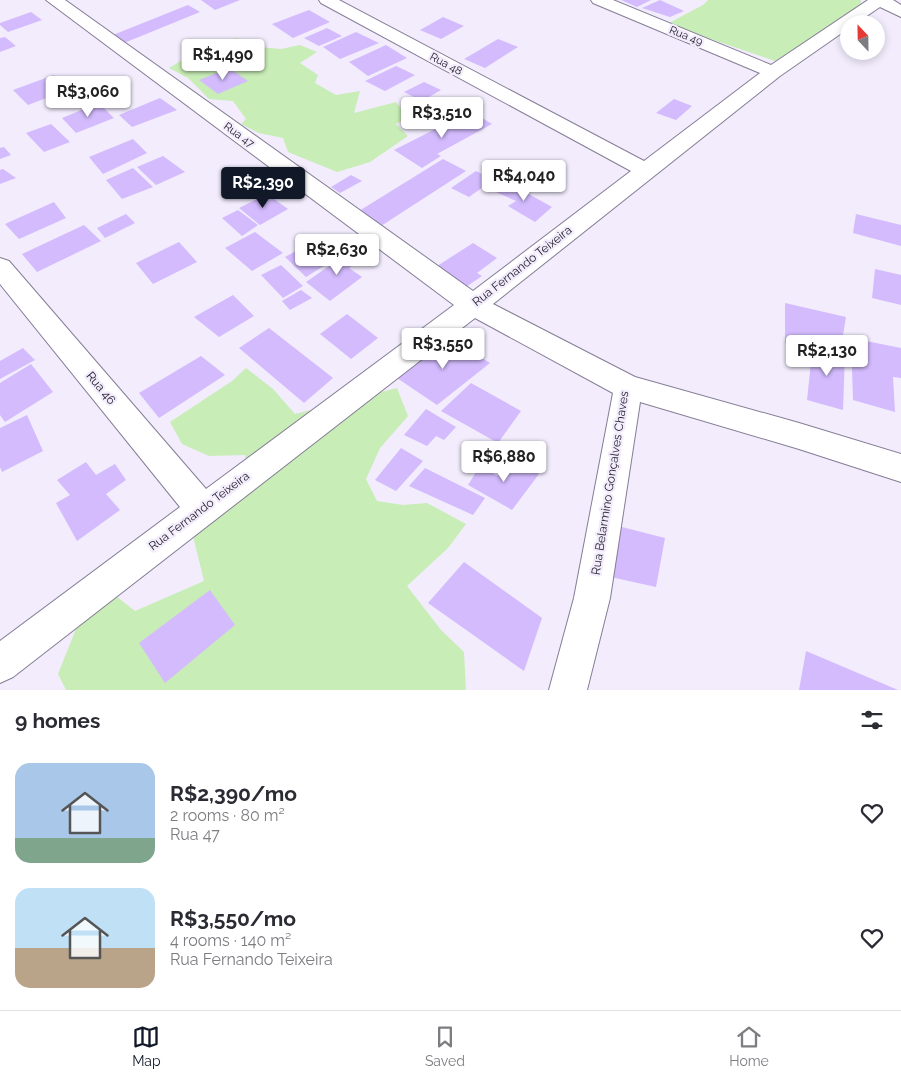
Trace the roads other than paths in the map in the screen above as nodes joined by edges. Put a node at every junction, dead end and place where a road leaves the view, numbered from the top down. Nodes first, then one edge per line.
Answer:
1 (54, 0) edge
2 (328, 0) edge
3 (599, 0) edge
4 (880, 0) edge
5 (901, 12) edge
6 (773, 72) junction
7 (644, 170) junction
8 (0, 267) edge
9 (473, 305) junction
10 (628, 387) junction
11 (901, 468) edge
12 (202, 509) junction
13 (0, 664) edge
14 (568, 690) edge

1 - 9 street, Rua 47
2 - 7 street, Rua 48
3 - 6 street, Rua 49
4 - 5 street
4 - 6 street, Rua Fernando Teixeira
6 - 7 street, Rua Fernando Teixeira
7 - 9 street, Rua Fernando Teixeira
8 - 12 street, Rua 46
9 - 10 street, Rua Belarmino Gonçalves Chaves
9 - 12 street, Rua Fernando Teixeira
10 - 11 street
10 - 14 street, Rua Belarmino Gonçalves Chaves
12 - 13 street, Rua Fernando Teixeira

